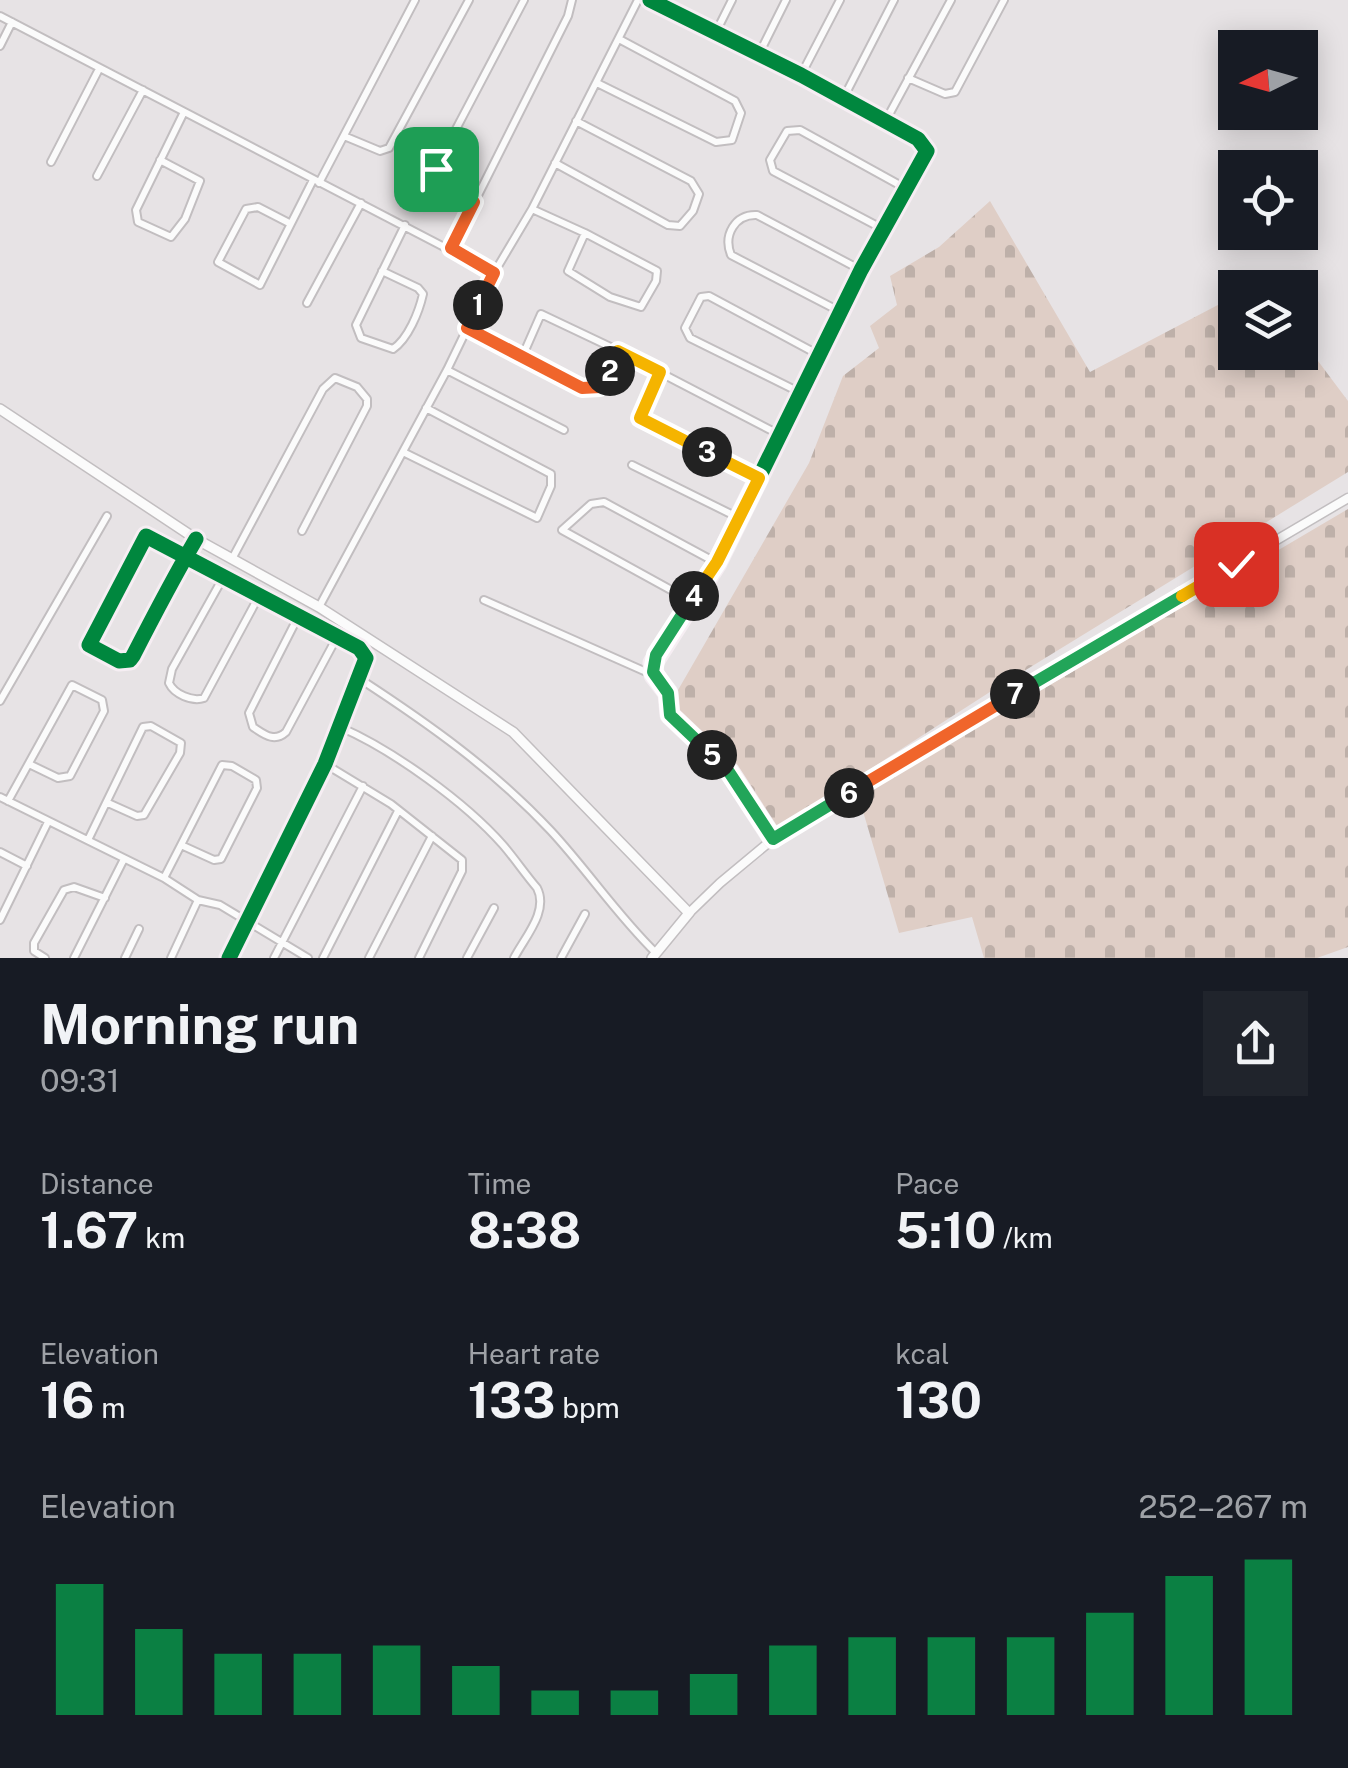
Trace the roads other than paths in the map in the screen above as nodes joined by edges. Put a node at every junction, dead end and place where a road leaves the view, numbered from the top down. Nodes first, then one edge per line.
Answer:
1 (415, 0) edge
2 (469, 0) edge
3 (524, 0) edge
4 (572, 0) edge
5 (638, 0) edge
6 (650, 0) edge
7 (732, 0) edge
8 (786, 0) edge
9 (840, 0) edge
10 (894, 0) edge
11 (950, 0) edge
12 (1004, 0) edge
13 (0, 16) edge
14 (12, 22) junction
15 (716, 32) junction
16 (619, 39) junction
17 (0, 46) edge
18 (759, 54) junction
19 (99, 68) junction
20 (801, 75) junction
21 (908, 78) junction
22 (597, 83) junction
23 (143, 90) junction
24 (843, 98) junction
25 (184, 112) junction
26 (576, 120) junction
27 (885, 122) junction
28 (344, 136) junction
29 (160, 160) junction
30 (51, 162) dead end
31 (555, 163) junction
32 (97, 176) dead end
33 (316, 181) junction
34 (905, 188) junction
35 (474, 202) junction
36 (361, 203) junction
37 (532, 209) junction
38 (289, 223) junction
39 (405, 224) junction
40 (883, 229) junction
41 (585, 232) junction
42 (451, 248) junction
43 (861, 270) junction
44 (382, 271) junction
45 (494, 273) junction
46 (307, 303) dead end
47 (840, 312) junction
48 (467, 328) junction
49 (618, 351) junction
50 (820, 355) junction
51 (522, 356) junction
52 (447, 370) junction
53 (660, 372) junction
54 (801, 392) junction
55 (426, 408) junction
56 (0, 410) edge
57 (564, 430) dead end
58 (782, 436) junction
59 (404, 452) junction
60 (632, 465) dead end
61 (759, 478) junction
62 (1348, 498) edge
63 (107, 516) dead end
64 (739, 518) junction
65 (302, 532) dead end
66 (196, 539) junction
67 (186, 556) junction
68 (232, 558) junction
69 (717, 562) junction
70 (224, 576) junction
71 (260, 596) junction
72 (484, 600) dead end
73 (691, 601) junction
74 (319, 608) junction
75 (298, 617) junction
76 (337, 637) junction
77 (654, 676) junction
78 (360, 679) junction
79 (0, 701) edge
80 (340, 726) junction
81 (29, 764) junction
82 (325, 764) junction
83 (363, 786) junction
84 (4, 799) edge
85 (108, 803) junction
86 (398, 810) junction
87 (48, 822) junction
88 (432, 836) junction
89 (773, 839) junction
90 (88, 840) junction
91 (182, 845) junction
92 (0, 852) edge
93 (124, 859) junction
94 (27, 866) junction
95 (164, 878) junction
96 (105, 898) junction
97 (198, 900) junction
98 (494, 908) dead end
99 (585, 914) dead end
100 (689, 914) junction
101 (247, 919) junction
102 (0, 920) edge
103 (139, 929) dead end
104 (282, 943) junction
105 (654, 956) edge
106 (45, 958) edge
107 (74, 958) edge
108 (125, 958) edge
109 (170, 958) edge
110 (229, 958) edge
111 (274, 958) edge
112 (308, 958) edge
113 (323, 958) edge
114 (369, 958) edge
115 (419, 958) edge
116 (467, 958) edge
117 (514, 958) edge
118 (562, 958) edge

1 - 28 street
2 - 28 street
3 - 35 street
4 - 35 street
5 - 16 street
6 - 15 street
7 - 15 street
8 - 18 street
9 - 20 street
10 - 24 street
11 - 21 street
12 - 21 street
13 - 14 street
14 - 17 street
14 - 19 street
15 - 18 street
16 - 22 street
16 - 22 street
18 - 20 street
19 - 23 street
19 - 30 street
20 - 24 street
21 - 27 street
22 - 26 street
23 - 25 street
23 - 32 street
24 - 27 street
25 - 29 street
25 - 33 street
26 - 31 street
26 - 31 street
27 - 34 street
28 - 33 street
29 - 29 street
31 - 37 street
33 - 36 street
33 - 38 street
34 - 40 street
34 - 40 street
35 - 42 street
36 - 39 street
36 - 46 street
37 - 41 street
37 - 45 street
38 - 38 street
39 - 42 street
39 - 44 street
40 - 43 street
41 - 41 street
42 - 45 street
43 - 47 street
43 - 47 street
44 - 44 street
45 - 48 street
47 - 50 street
48 - 51 street
48 - 52 street
49 - 51 street
49 - 51 street
49 - 53 street
50 - 54 street
50 - 54 street
52 - 55 street
52 - 57 street
53 - 58 street
53 - 61 street
54 - 58 street
55 - 59 street
55 - 59 street
56 - 66 main road
58 - 61 street
59 - 74 street
60 - 64 street
61 - 64 street
62 - 89 street
63 - 79 street
64 - 69 street
65 - 68 street
66 - 67 street
66 - 68 main road
67 - 67 street
67 - 70 street
68 - 74 main road
69 - 73 street
69 - 73 street
70 - 71 street
70 - 71 street
71 - 75 street
72 - 77 street
73 - 77 street
74 - 100 main road
75 - 76 street
75 - 76 street
76 - 78 street
77 - 89 street
78 - 80 street
78 - 105 street
80 - 82 street
80 - 117 street
81 - 81 street
81 - 84 street
82 - 83 street
82 - 101 street
83 - 86 street
83 - 104 street
84 - 87 street
85 - 85 street
85 - 90 street
86 - 88 street
86 - 113 street
87 - 90 street
87 - 94 street
88 - 114 street
88 - 115 street
89 - 100 street
90 - 93 street
91 - 91 street
91 - 95 street
92 - 94 street
93 - 95 street
93 - 96 street
94 - 102 street
95 - 97 street
96 - 106 street
96 - 107 street
97 - 101 street
97 - 109 street
98 - 116 street
99 - 118 street
100 - 105 main road
101 - 104 street
101 - 110 street
103 - 108 street
104 - 111 street
104 - 112 street

